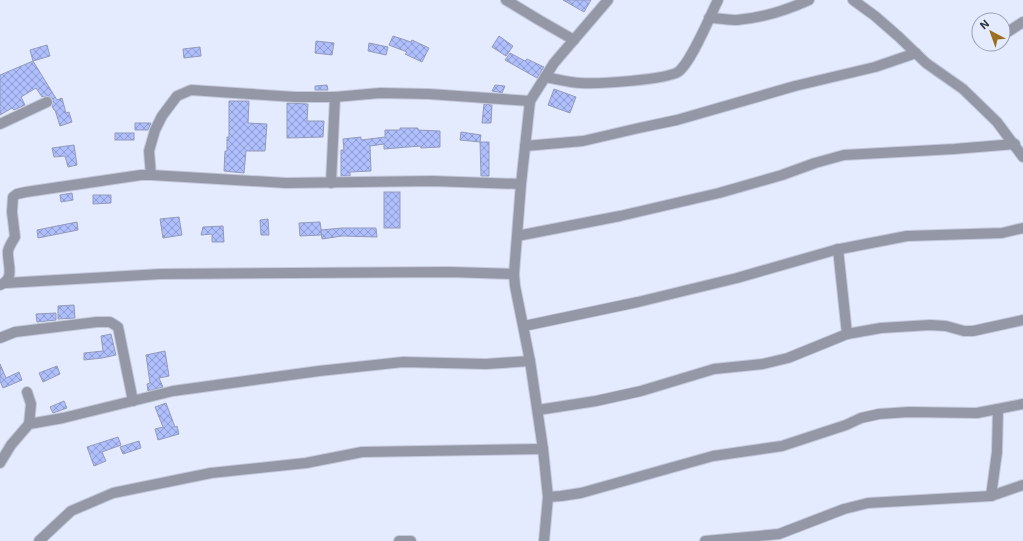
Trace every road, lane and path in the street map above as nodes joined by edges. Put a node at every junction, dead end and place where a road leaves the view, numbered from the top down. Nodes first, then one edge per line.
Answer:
1 (506, 0) edge
2 (608, 0) edge
3 (718, 0) edge
4 (810, 0) edge
5 (852, 0) edge
6 (709, 18) junction
7 (1023, 22) edge
8 (1011, 30) edge
9 (574, 40) junction
10 (916, 53) junction
11 (545, 77) junction
12 (335, 97) junction
13 (47, 102) dead end
14 (530, 102) junction
15 (0, 124) edge
16 (525, 146) junction
17 (1020, 150) edge
18 (151, 175) junction
19 (331, 183) junction
20 (521, 184) junction
21 (1023, 228) edge
22 (517, 236) junction
23 (838, 249) junction
24 (514, 274) junction
25 (3, 284) edge
26 (1023, 320) edge
27 (524, 326) junction
28 (847, 334) junction
29 (0, 338) edge
30 (530, 361) junction
31 (27, 392) dead end
32 (133, 401) junction
33 (1023, 404) edge
34 (538, 410) junction
35 (998, 410) junction
36 (29, 424) junction
37 (543, 449) junction
38 (0, 463) edge
39 (1023, 485) edge
40 (991, 496) junction
41 (548, 497) junction
42 (39, 541) edge
43 (399, 541) edge
44 (411, 541) edge
45 (544, 541) edge
46 (705, 541) edge

1 - 9 street
2 - 9 street
3 - 6 street
4 - 6 street
5 - 10 street
6 - 11 street
7 - 8 street
9 - 11 street
10 - 16 street
10 - 17 street
11 - 14 street
12 - 14 street
12 - 18 street
12 - 19 street
13 - 15 street
14 - 16 street
16 - 20 street
17 - 22 street
18 - 19 street
18 - 25 street
19 - 20 street
20 - 22 street
21 - 23 street
22 - 24 street
23 - 27 street
23 - 28 street
24 - 25 street
24 - 27 street
26 - 28 street
27 - 30 street
28 - 34 street
29 - 32 street
30 - 32 street
30 - 34 street
31 - 36 street
32 - 36 street
33 - 35 street
34 - 37 street
35 - 40 street
35 - 41 street
36 - 38 street
37 - 41 street
37 - 42 street
39 - 40 street
40 - 46 street
41 - 45 street
43 - 44 street

